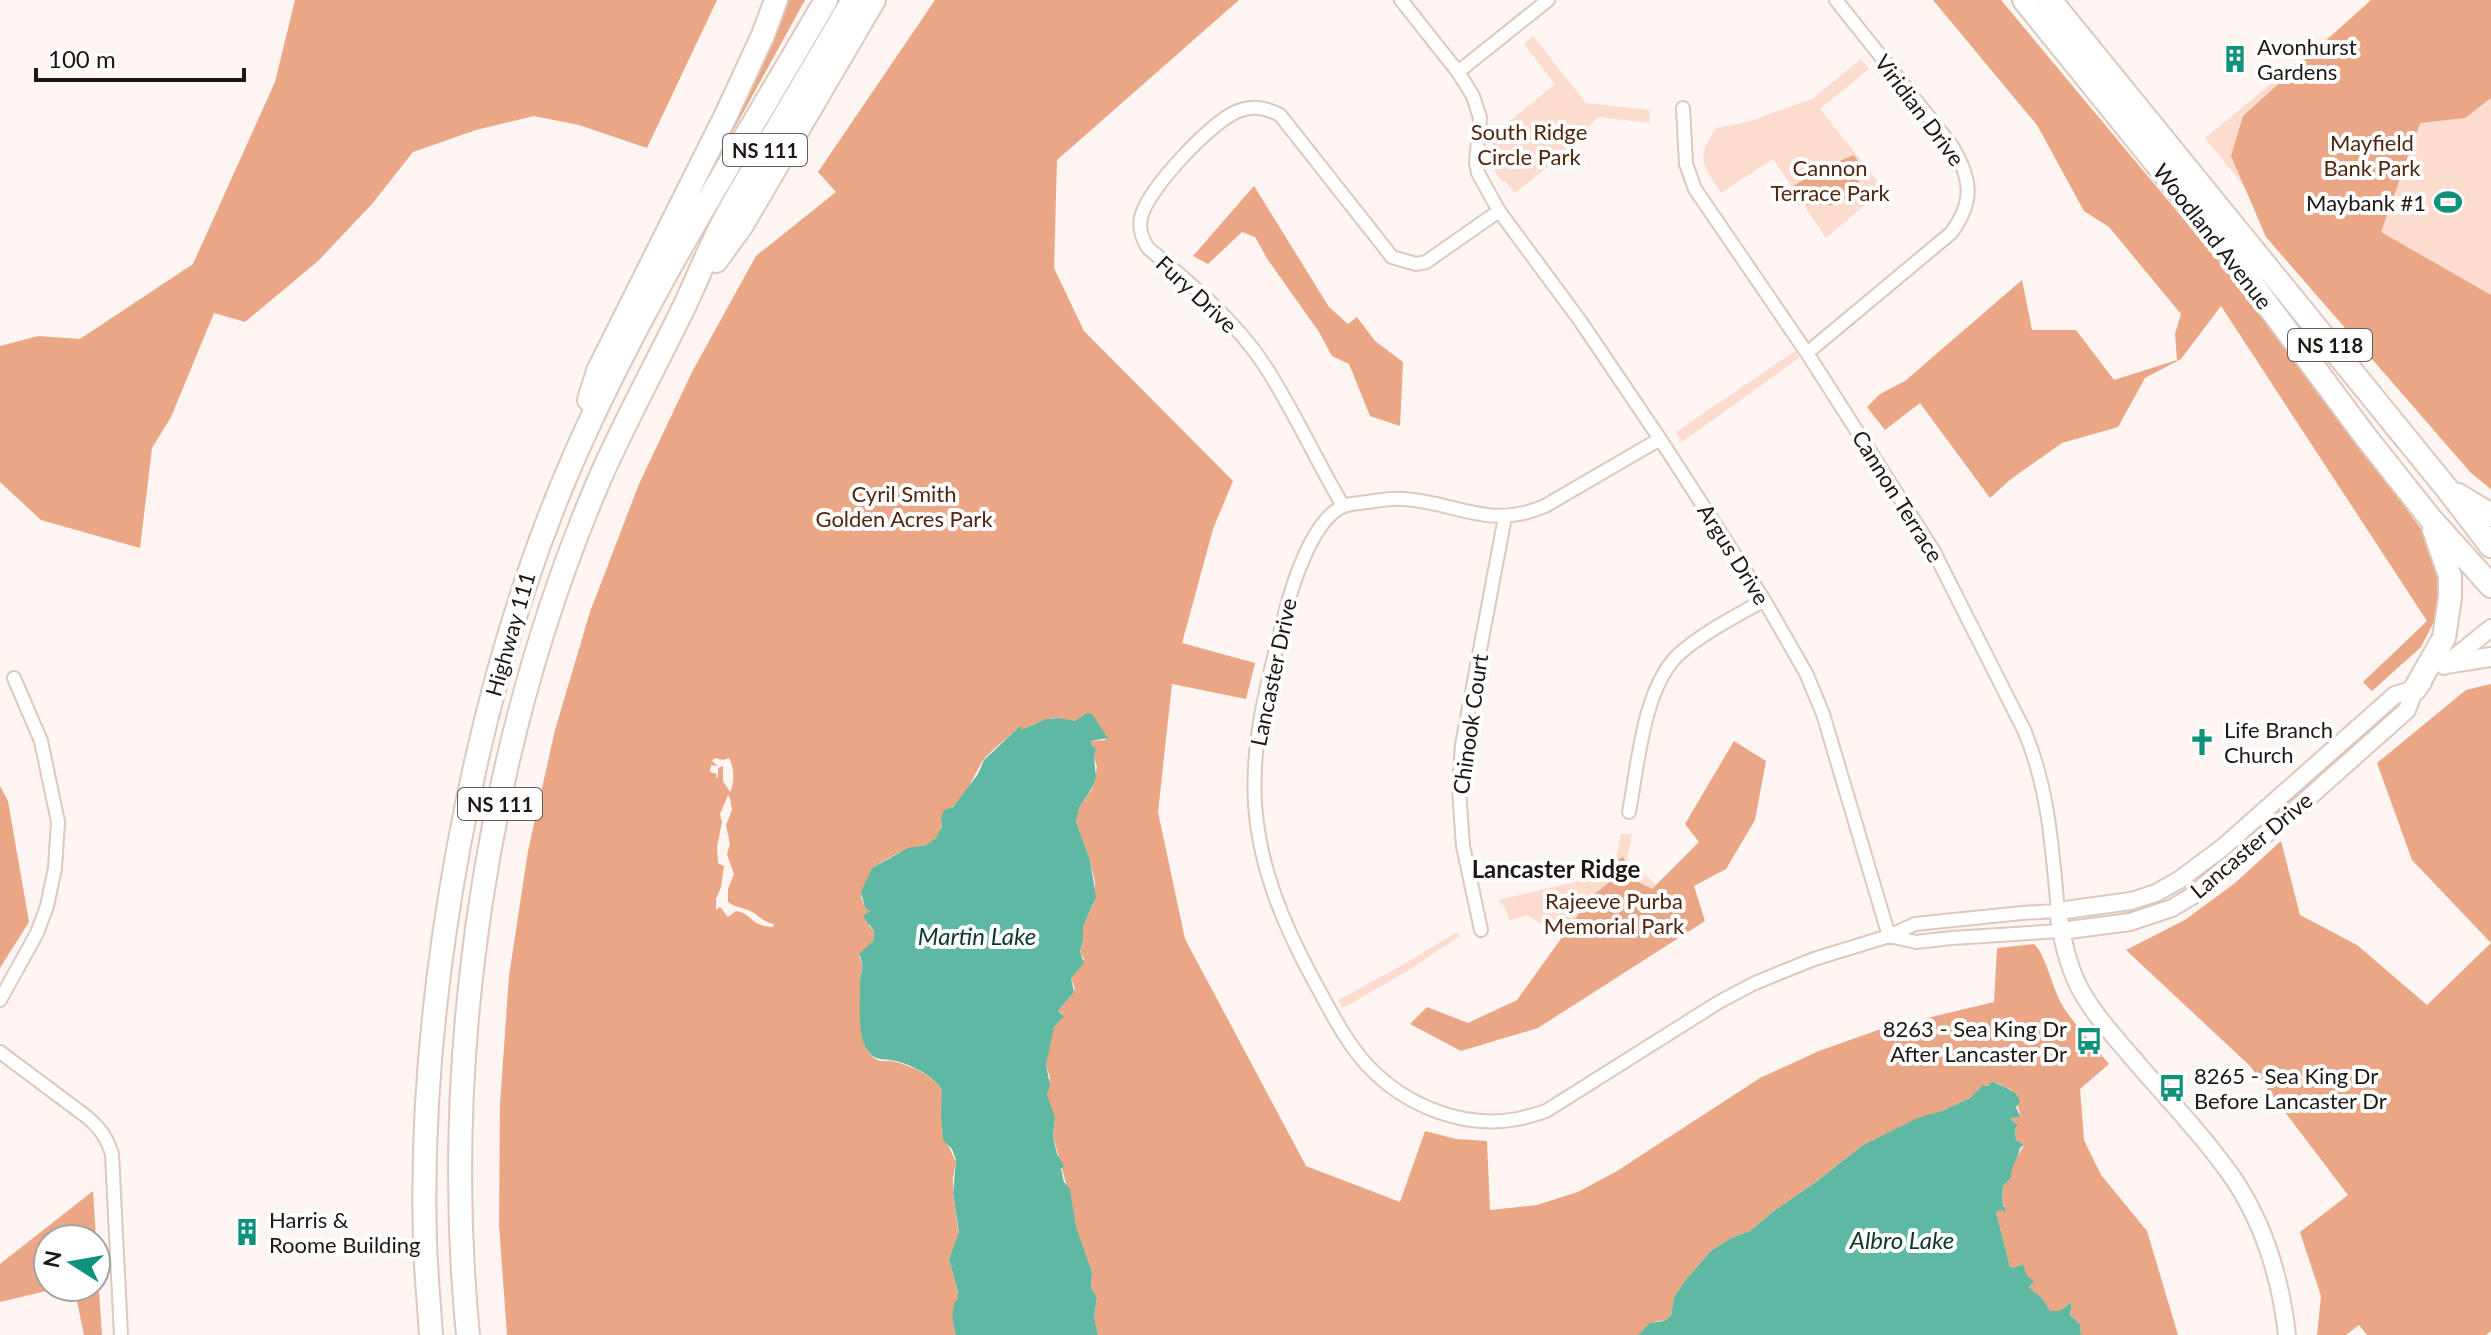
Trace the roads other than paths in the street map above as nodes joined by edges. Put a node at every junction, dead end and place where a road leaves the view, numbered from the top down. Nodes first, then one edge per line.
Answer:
1 (776, 0) edge
2 (826, 0) edge
3 (853, 0) edge
4 (874, 0) edge
5 (1401, 0) edge
6 (1548, 0) edge
7 (1836, 0) edge
8 (2024, 0) edge
9 (2050, 0) edge
10 (1458, 72) junction
11 (1683, 108) dead end
12 (1499, 211) junction
13 (685, 304) junction
14 (1807, 353) junction
15 (1660, 439) junction
16 (570, 466) junction
17 (2448, 490) junction
18 (1343, 506) junction
19 (2491, 515) edge
20 (1505, 517) junction
21 (2430, 518) junction
22 (2491, 546) edge
23 (2491, 586) edge
24 (1764, 600) junction
25 (2491, 628) edge
26 (2491, 657) edge
27 (2446, 664) junction
28 (14, 678) dead end
29 (2415, 689) junction
30 (1629, 812) dead end
31 (2058, 911) junction
32 (1950, 919) junction
33 (1481, 930) dead end
34 (2061, 931) junction
35 (1889, 936) junction
36 (1952, 938) junction
37 (0, 1000) edge
38 (0, 1052) edge
39 (121, 1335) edge
40 (431, 1335) edge
41 (468, 1335) edge
42 (2287, 1335) edge

1 - 16 highway
2 - 16 highway, Highway 111 / NS 111
3 - 13 highway, Highway 111 / NS 111
4 - 13 highway
5 - 10 street, Argus Drive
6 - 10 street
7 - 14 street, Viridian Drive
8 - 21 highway, Woodland Avenue / NS 118
9 - 17 highway, Woodland Avenue / NS 118
10 - 12 street, Argus Drive
11 - 14 street, Cannon Terrace
12 - 15 street, Argus Drive
12 - 18 street, Fury Drive
13 - 41 highway, Highway 111 / NS 111
14 - 31 street, Cannon Terrace
15 - 20 street
15 - 24 street, Argus Drive
16 - 40 highway, Highway 111 / NS 111
17 - 19 highway
17 - 22 highway, Woodland Avenue / NS 118
18 - 20 street
18 - 35 street, Lancaster Drive
20 - 33 street, Chinook Court
21 - 23 highway, Woodland Avenue / NS 118
21 - 29 highway
24 - 30 street
24 - 35 street, Argus Drive
25 - 27 street, Lancaster Drive
26 - 27 main road
27 - 29 street, Lancaster Drive
28 - 37 street
29 - 31 street, Lancaster Drive
29 - 34 street, Lancaster Drive
31 - 32 street, Lancaster Drive
31 - 34 street
32 - 35 street, Lancaster Drive
32 - 36 street
34 - 36 street, Lancaster Drive
34 - 42 street
35 - 36 street, Lancaster Drive
38 - 39 street

